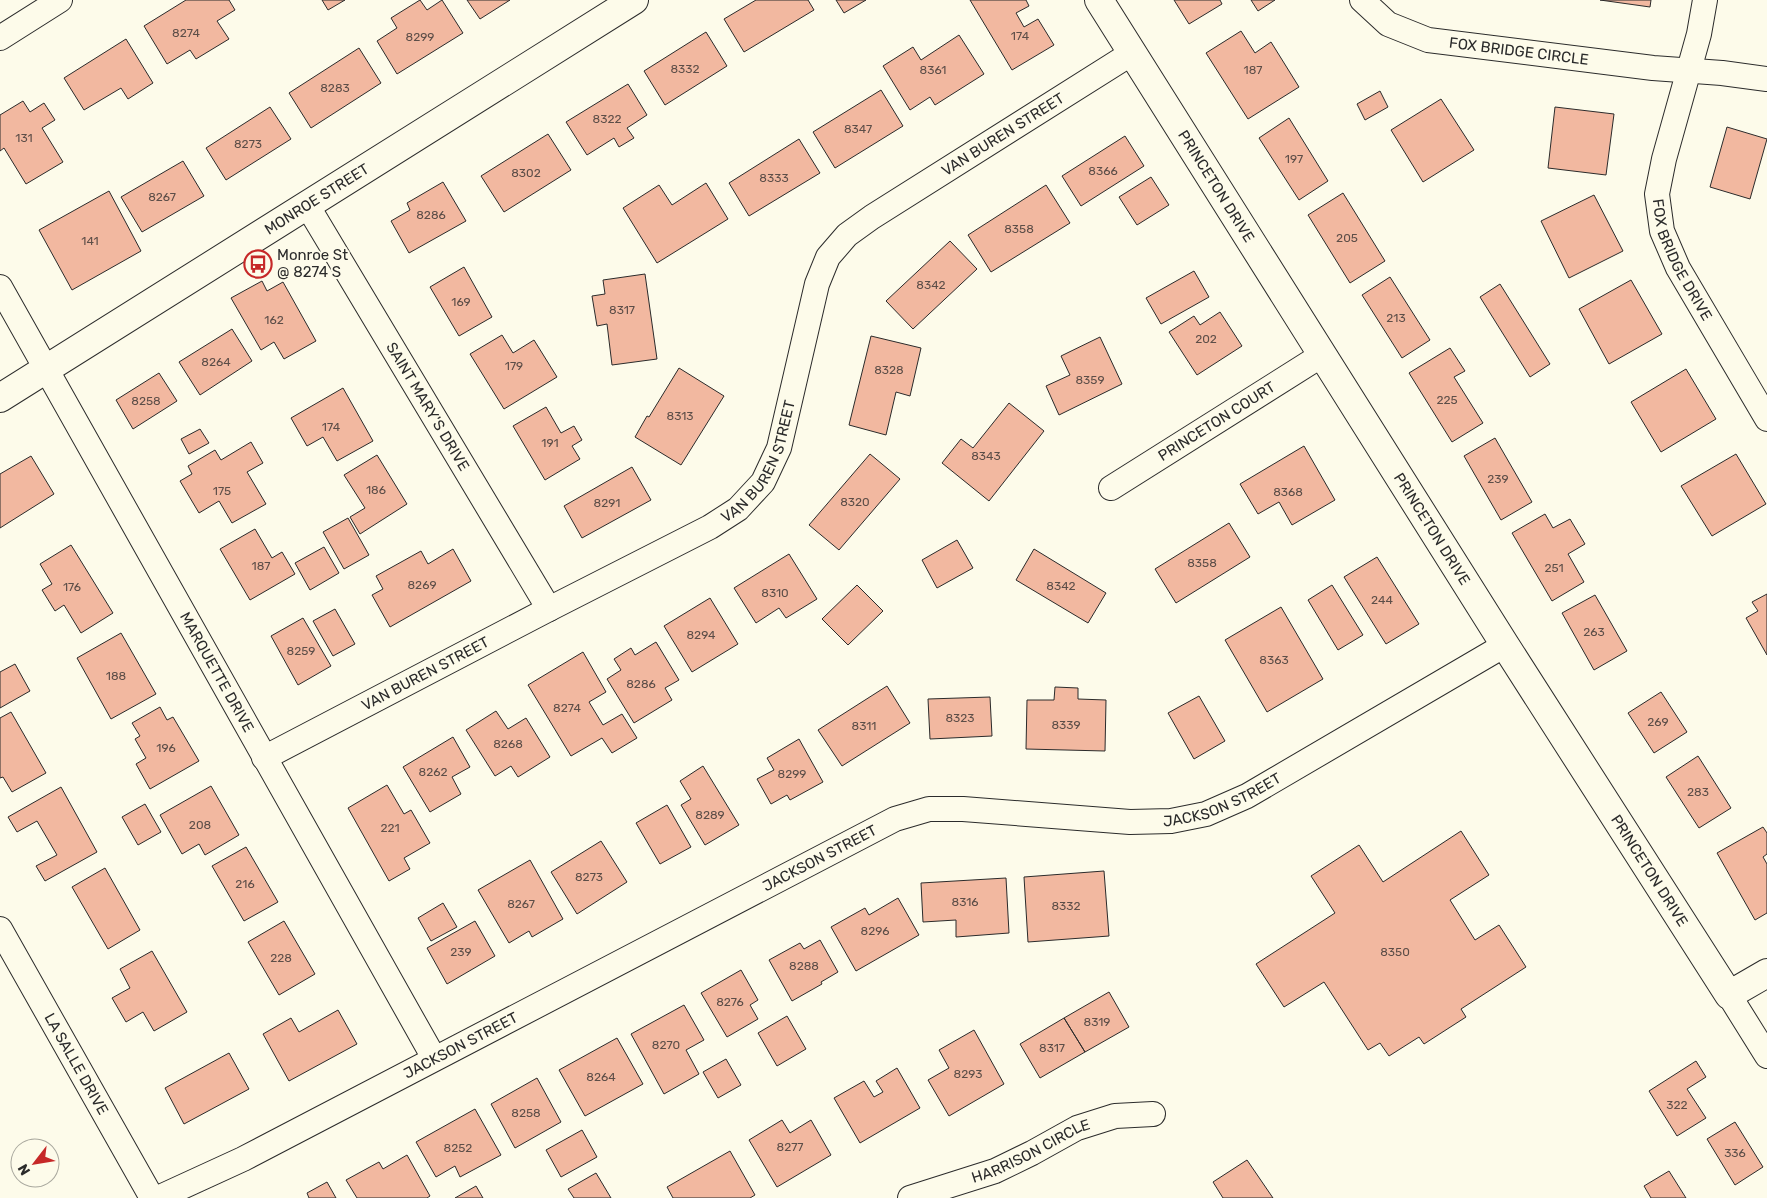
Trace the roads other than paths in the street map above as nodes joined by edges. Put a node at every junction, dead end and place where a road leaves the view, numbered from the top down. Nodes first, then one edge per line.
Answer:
1 (60, 0) edge
2 (634, 0) edge
3 (1099, 0) edge
4 (1362, 0) edge
5 (1705, 0) edge
6 (0, 38) edge
7 (1132, 53) junction
8 (1688, 71) junction
9 (1767, 79) edge
10 (307, 205) junction
11 (0, 287) edge
12 (1322, 356) junction
13 (46, 369) junction
14 (0, 398) edge
15 (1767, 419) edge
16 (1111, 488) dead end
17 (549, 609) junction
18 (1505, 645) junction
19 (264, 758) junction
20 (0, 929) edge
21 (1767, 973) edge
22 (1729, 995) junction
23 (1767, 1056) edge
24 (434, 1058) junction
25 (1153, 1114) dead end
26 (152, 1198) edge
27 (158, 1198) edge
28 (910, 1198) edge

1 - 6 street
2 - 10 street, MONROE STREET
3 - 7 street, PRINCETON DRIVE
4 - 8 street, FOX BRIDGE CIRCLE
5 - 8 street, FOX BRIDGE DRIVE
7 - 12 street, PRINCETON DRIVE
7 - 17 street, VAN BUREN STREET
8 - 9 street, FOX BRIDGE CIRCLE
8 - 15 street, FOX BRIDGE DRIVE
10 - 13 street, MONROE STREET
10 - 17 street, SAINT MARY'S DRIVE
11 - 13 street, MARQUETTE DRIVE
12 - 16 street, PRINCETON COURT
12 - 18 street, PRINCETON DRIVE
13 - 14 street, MONROE STREET
13 - 19 street, MARQUETTE DRIVE
17 - 19 street, VAN BUREN STREET
18 - 22 street, PRINCETON DRIVE
18 - 24 street, JACKSON STREET
19 - 24 street, MARQUETTE DRIVE
20 - 26 street, LA SALLE DRIVE
21 - 22 street
22 - 23 street, PRINCETON DRIVE
24 - 27 street, JACKSON STREET
25 - 28 street, HARRISON CIRCLE

